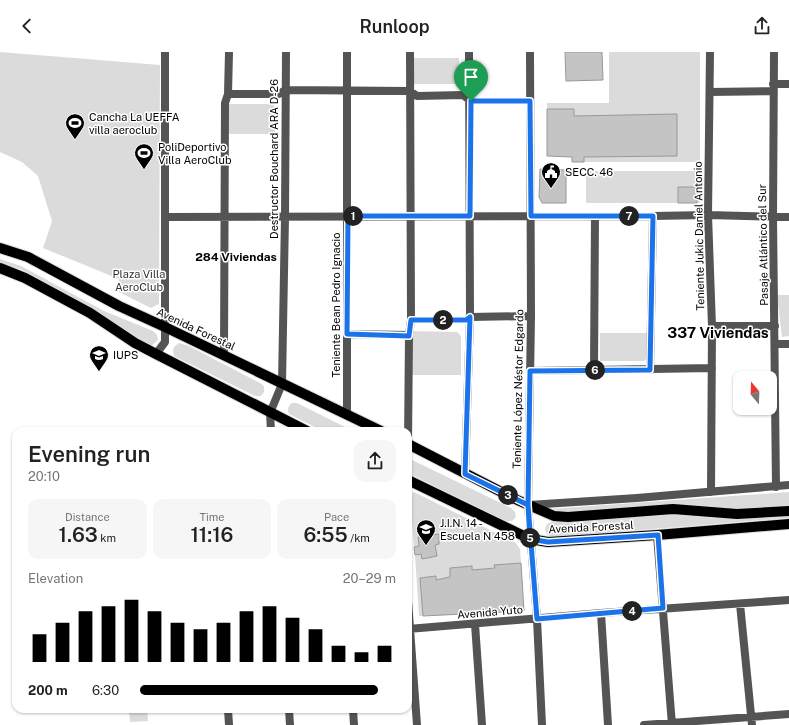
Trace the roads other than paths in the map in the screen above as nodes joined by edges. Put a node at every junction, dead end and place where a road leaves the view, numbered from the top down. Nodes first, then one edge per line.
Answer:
1 (165, 52) edge
2 (229, 52) edge
3 (286, 52) edge
4 (348, 52) edge
5 (410, 52) edge
6 (470, 52) edge
7 (530, 52) edge
8 (710, 52) edge
9 (774, 52) edge
10 (789, 84) edge
11 (773, 87) junction
12 (285, 90) junction
13 (347, 90) junction
14 (410, 91) junction
15 (710, 92) junction
16 (228, 94) junction
17 (471, 101) junction
18 (530, 101) junction
19 (708, 215) junction
20 (348, 216) junction
21 (411, 216) junction
22 (470, 216) junction
23 (531, 216) junction
24 (595, 216) junction
25 (653, 216) junction
26 (789, 216) edge
27 (166, 217) junction
28 (225, 217) junction
29 (285, 217) junction
30 (773, 217) junction
31 (0, 248) edge
32 (0, 268) edge
33 (531, 316) junction
34 (470, 317) junction
35 (411, 320) junction
36 (712, 326) junction
37 (774, 326) junction
38 (165, 327) junction
39 (347, 334) junction
40 (409, 336) junction
41 (775, 344) junction
42 (789, 344) edge
43 (156, 354) junction
44 (224, 355) junction
45 (712, 368) junction
46 (594, 370) junction
47 (650, 370) junction
48 (530, 371) junction
49 (282, 384) junction
50 (270, 412) junction
51 (347, 414) junction
52 (271, 427) edge
53 (299, 427) edge
54 (374, 427) edge
55 (408, 427) edge
56 (412, 446) edge
57 (465, 474) junction
58 (412, 482) edge
59 (789, 485) edge
60 (776, 487) junction
61 (711, 492) junction
62 (528, 505) junction
63 (789, 511) edge
64 (789, 524) edge
65 (658, 535) junction
66 (530, 539) junction
67 (789, 600) edge
68 (740, 604) junction
69 (663, 608) junction
70 (602, 613) junction
71 (537, 619) junction
72 (474, 624) junction
73 (412, 629) edge
74 (412, 665) edge
75 (228, 713) edge
76 (289, 713) edge
77 (352, 713) edge
78 (789, 714) edge
79 (751, 721) edge
80 (671, 724) edge
81 (229, 725) edge
82 (290, 725) edge
83 (354, 725) edge
84 (417, 725) edge
85 (482, 725) edge
86 (542, 725) edge
87 (608, 725) edge
88 (644, 725) edge

1 - 27 street
2 - 16 street
3 - 12 street, Destructor Bouchard ARA D-26
4 - 13 street, Teniente Bean Pedro Ignacio
5 - 14 street
6 - 17 street
7 - 18 street, Teniente López Néstor Edgardo
8 - 15 street, Teniente Jukic Daniel Antonio
9 - 11 street, Pasaje Atlántico del Sur
10 - 11 street
11 - 15 street
11 - 30 street, Pasaje Atlántico del Sur
12 - 13 street
12 - 16 street
12 - 29 street, Destructor Bouchard ARA D-26
13 - 14 street
13 - 20 street, Teniente Bean Pedro Ignacio
14 - 17 street
14 - 21 street
15 - 19 street, Teniente Jukic Daniel Antonio
16 - 28 street
17 - 18 street
17 - 22 street
18 - 23 street, Teniente López Néstor Edgardo
19 - 25 street
19 - 30 street
19 - 36 street, Teniente Jukic Daniel Antonio
20 - 21 street
20 - 29 street
20 - 39 street, Teniente Bean Pedro Ignacio
21 - 22 street
21 - 35 street
22 - 23 street
22 - 34 street
23 - 24 street
23 - 33 street, Teniente López Néstor Edgardo
24 - 25 street
24 - 46 street
25 - 47 street
26 - 30 street
27 - 28 street
27 - 38 street
28 - 29 street
28 - 44 street
29 - 49 street, Destructor Bouchard ARA D-26
30 - 37 street, Pasaje Atlántico del Sur
31 - 38 main road, Avenida Forestal
32 - 43 main road
33 - 34 street
33 - 48 street, Teniente López Néstor Edgardo
34 - 35 street
34 - 57 street
35 - 40 street
36 - 37 street
36 - 45 street, Teniente Jukic Daniel Antonio
37 - 41 street, Pasaje Atlántico del Sur
38 - 43 street
38 - 44 main road, Avenida Forestal
39 - 40 street
39 - 51 street, Teniente Bean Pedro Ignacio
40 - 55 street
41 - 42 street
41 - 60 street, Pasaje Atlántico del Sur
43 - 50 main road
44 - 49 main road, Avenida Forestal
45 - 47 street
45 - 61 street, Teniente Jukic Daniel Antonio
46 - 47 street
46 - 48 street
48 - 62 street, Teniente López Néstor Edgardo
49 - 50 street, Destructor Bouchard ARA D-26
49 - 51 main road, Avenida Forestal
50 - 52 street, Destructor Bouchard ARA D-26
50 - 53 main road
51 - 54 main road, Avenida Forestal
56 - 57 main road, Avenida Forestal
57 - 62 main road, Avenida Forestal
58 - 66 main road, Avenida Forestal
59 - 60 street
60 - 61 street
61 - 62 street
62 - 63 main road, Avenida Forestal
62 - 66 street, Teniente López Néstor Edgardo
64 - 65 main road, Avenida Forestal
65 - 66 main road, Avenida Forestal
65 - 69 street
66 - 71 street, Teniente López Néstor Edgardo
67 - 68 street, Avenida Yuto
68 - 69 street, Avenida Yuto
68 - 79 street
69 - 70 street, Avenida Yuto
69 - 80 street
70 - 71 street, Avenida Yuto
70 - 87 street
71 - 72 street, Avenida Yuto
71 - 86 street, Teniente López Néstor Edgardo
72 - 73 street, Avenida Yuto
72 - 85 street
74 - 84 street
75 - 81 street
76 - 82 street
77 - 83 street
78 - 79 street
79 - 80 street
80 - 88 street

